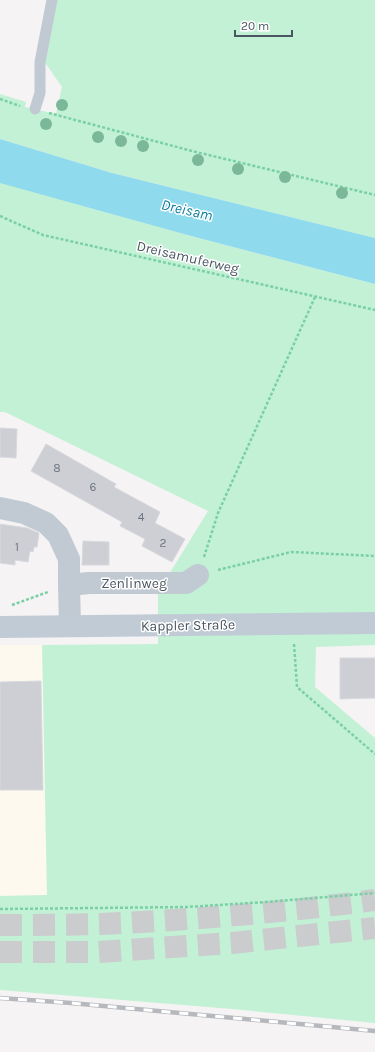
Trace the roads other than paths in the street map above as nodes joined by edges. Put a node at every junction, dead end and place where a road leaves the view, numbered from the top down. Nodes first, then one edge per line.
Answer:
1 (52, 0) edge
2 (35, 109) road end
3 (0, 508) edge
4 (198, 575) road end
5 (69, 585) junction
6 (375, 623) edge
7 (70, 626) junction
8 (0, 627) edge

1 - 2 lane
3 - 5 street
4 - 5 street, Zenlinweg
5 - 7 street
6 - 7 street, Kappler Straße
7 - 8 street, Kappler Straße

